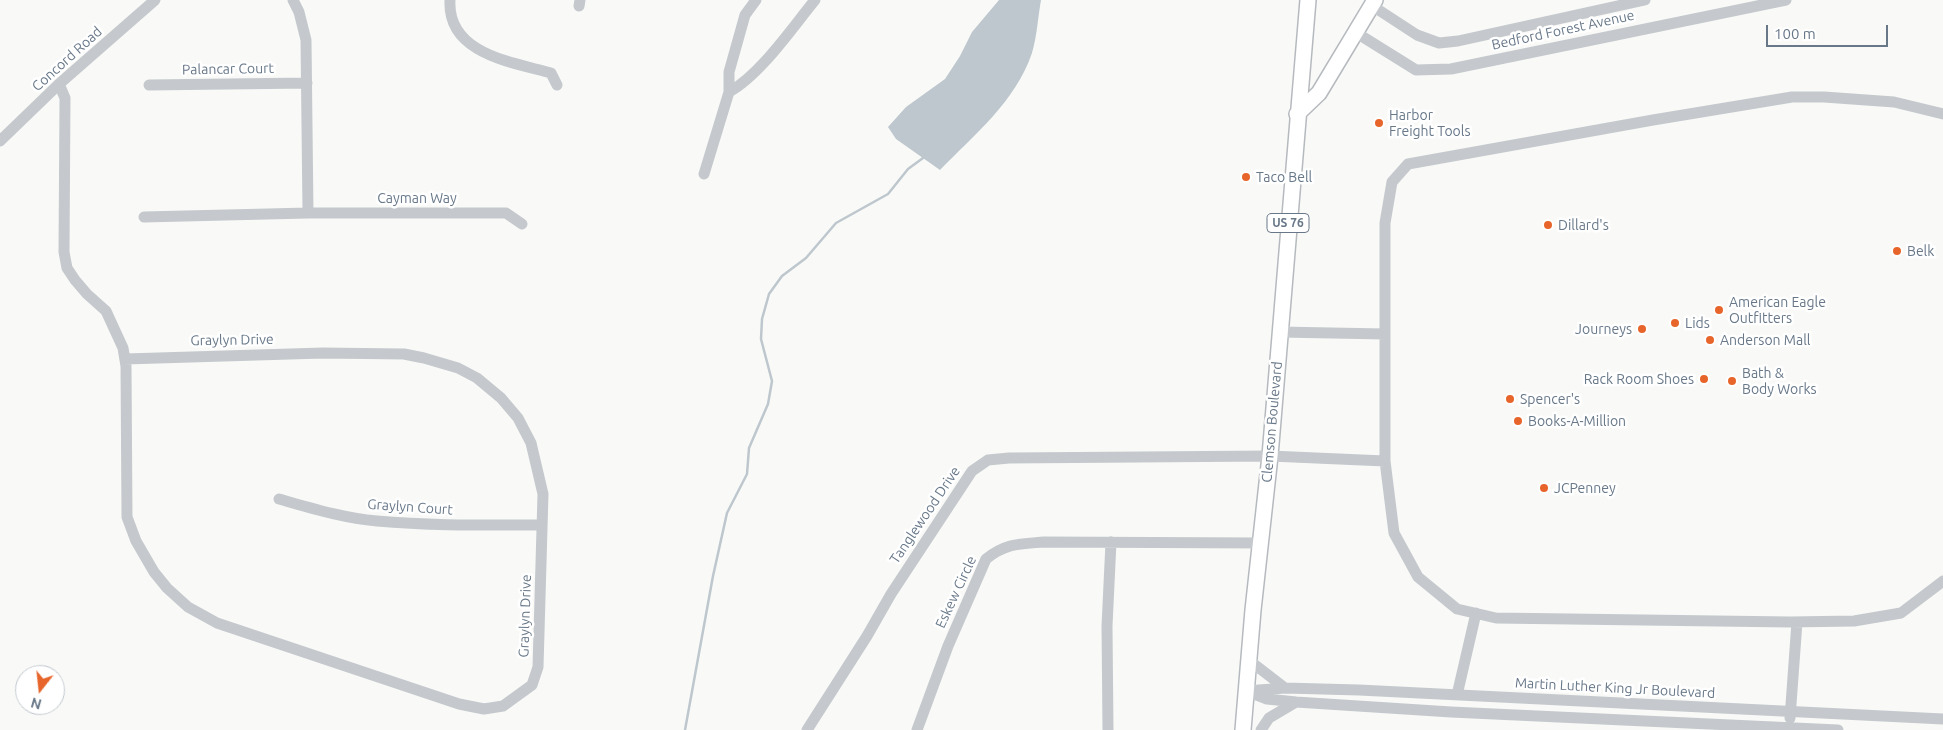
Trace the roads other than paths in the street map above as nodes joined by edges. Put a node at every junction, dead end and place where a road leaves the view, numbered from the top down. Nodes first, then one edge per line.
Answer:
1 (155, 0) edge
2 (293, 0) edge
3 (450, 0) edge
4 (756, 0) edge
5 (815, 0) edge
6 (1308, 0) edge
7 (1645, 0) edge
8 (1786, 0) edge
9 (1373, 2) edge
10 (1355, 32) junction
11 (307, 83) junction
12 (59, 84) junction
13 (149, 84) dead end
14 (557, 85) dead end
15 (729, 92) junction
16 (1297, 114) junction
17 (1943, 114) edge
18 (0, 141) edge
19 (704, 174) dead end
20 (308, 213) junction
21 (144, 216) dead end
22 (522, 224) dead end
23 (1279, 332) junction
24 (1384, 334) junction
25 (125, 359) junction
26 (1270, 456) junction
27 (1385, 461) junction
28 (279, 500) dead end
29 (542, 525) junction
30 (1111, 542) junction
31 (1261, 543) junction
32 (1943, 581) edge
33 (1476, 613) junction
34 (1797, 622) junction
35 (1250, 660) junction
36 (1286, 688) junction
37 (1246, 691) junction
38 (1457, 695) junction
39 (1296, 702) junction
40 (1790, 713) junction
41 (1943, 720) edge
42 (1789, 729) edge
43 (807, 730) edge
44 (917, 730) edge
45 (1108, 730) edge
46 (1243, 730) edge
47 (1261, 730) edge
48 (1838, 730) edge

1 - 12 street, Concord Road
2 - 11 street
3 - 14 street
4 - 15 street
5 - 15 street
6 - 16 main road, Clemson Boulevard
7 - 9 street, Bedford Forest Avenue
8 - 10 street, Bedford Forest Avenue
9 - 10 main road
10 - 16 main road
11 - 13 street, Palancar Court
11 - 20 street
12 - 18 street, Concord Road
12 - 25 street, Graylyn Drive
15 - 19 street
16 - 23 main road, Clemson Boulevard / US 76
17 - 24 street
20 - 21 street, Cayman Way
20 - 22 street, Cayman Way
23 - 24 street
23 - 26 main road, Clemson Boulevard / US 76
24 - 27 street
25 - 29 street, Graylyn Drive
25 - 29 street, Graylyn Drive
26 - 27 street, Tanglewood Drive
26 - 31 main road, Clemson Boulevard / US 76
26 - 43 street, Tanglewood Drive
27 - 33 street
28 - 29 street, Graylyn Court
30 - 31 street, Eskew Circle
30 - 44 street, Eskew Circle
30 - 45 street
31 - 35 main road, Clemson Boulevard / US 76
32 - 34 street
33 - 34 street
33 - 38 street
34 - 40 street
35 - 36 street
35 - 37 main road, Clemson Boulevard / US 76
36 - 37 street, Martin Luther King Jr Boulevard
36 - 38 street, Martin Luther King Jr Boulevard
37 - 39 street
37 - 46 main road, Clemson Boulevard / US 76
38 - 40 street, Martin Luther King Jr Boulevard
39 - 42 street
39 - 47 street
40 - 41 street, Martin Luther King Jr Boulevard
40 - 42 street
42 - 48 street

